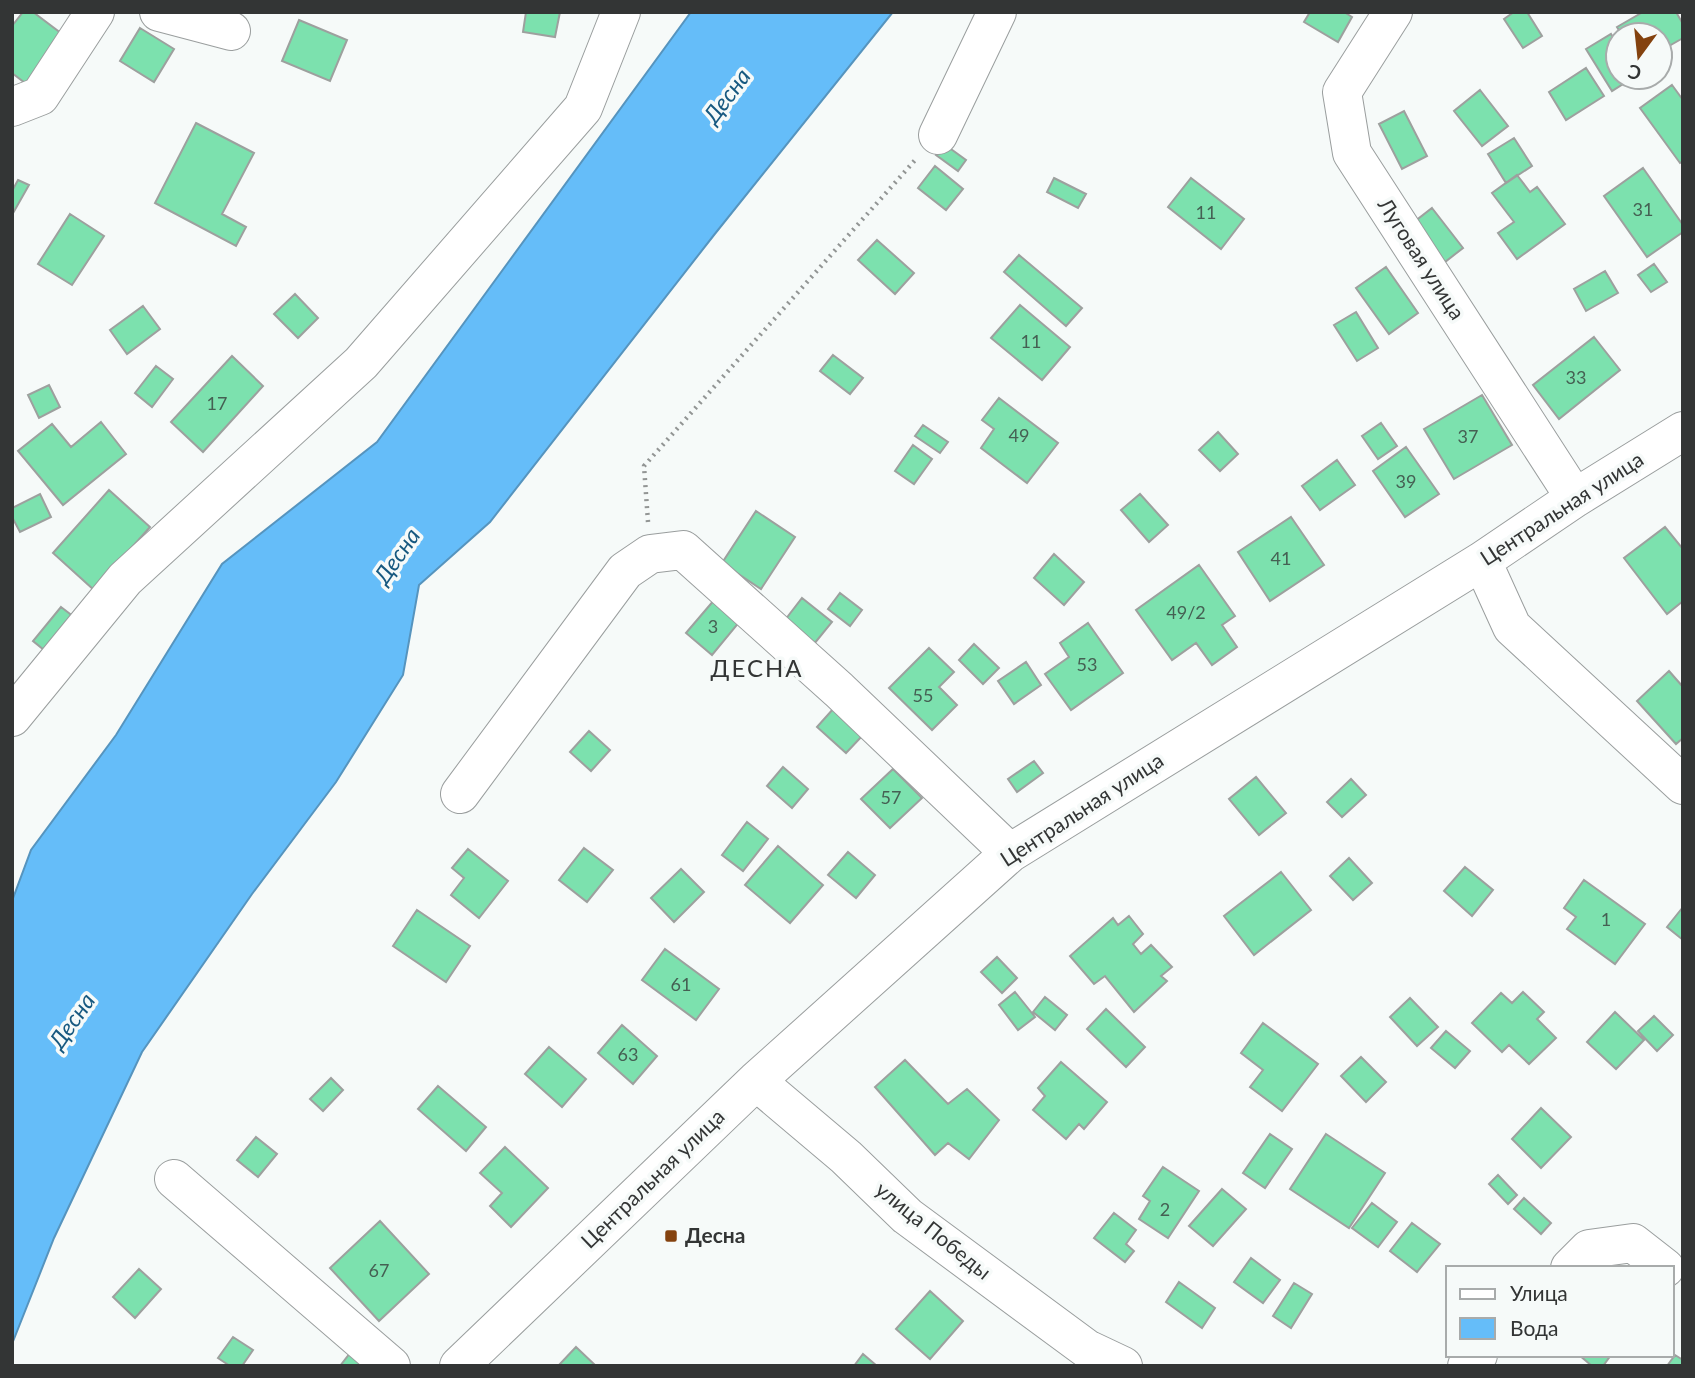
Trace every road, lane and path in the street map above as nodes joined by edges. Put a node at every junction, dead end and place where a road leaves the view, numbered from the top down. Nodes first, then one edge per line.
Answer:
1 (95, 12) edge
2 (159, 12) edge
3 (621, 12) edge
4 (997, 12) edge
5 (1393, 12) edge
6 (231, 31) dead end
7 (12, 107) edge
8 (938, 135) joint
9 (1683, 431) edge
10 (1575, 498) junction
11 (650, 554) junction
12 (1482, 561) junction
13 (12, 717) edge
14 (1683, 785) edge
15 (460, 794) dead end
16 (1010, 853) junction
17 (756, 1081) junction
18 (174, 1179) dead end
19 (1572, 1266) edge
20 (1662, 1266) edge
21 (391, 1366) edge
22 (459, 1366) edge
23 (1123, 1366) edge

1 - 7 street
2 - 6 street
3 - 13 street
4 - 8 street
5 - 10 street, Луговая улица
8 - 11 path
9 - 10 street, Центральная улица
10 - 12 street, Центральная улица
11 - 15 street
11 - 16 street
12 - 14 street
12 - 16 street, Центральная улица
16 - 17 street, Центральная улица
17 - 22 street, Центральная улица
17 - 23 street, улица Победы
18 - 21 street
19 - 20 street

